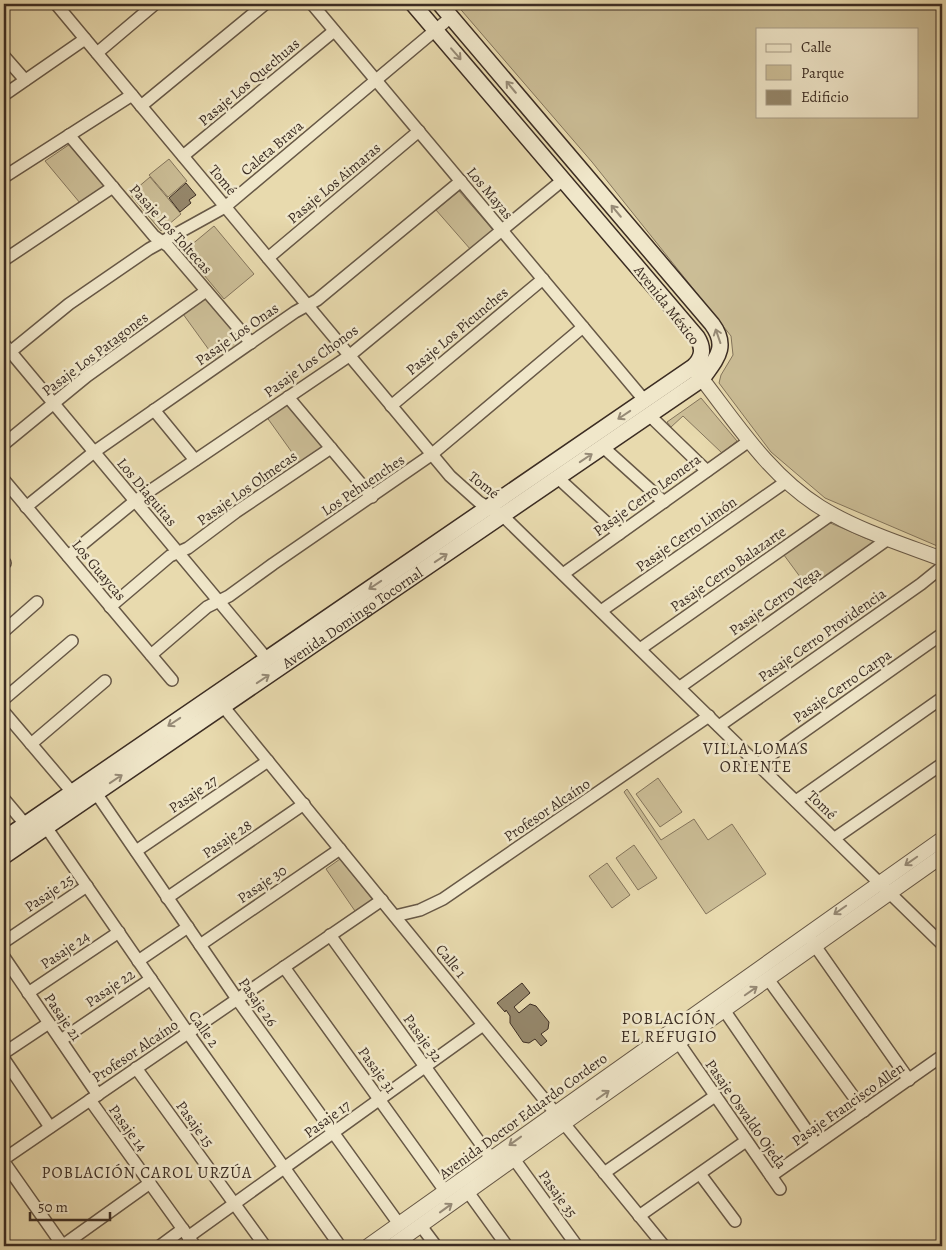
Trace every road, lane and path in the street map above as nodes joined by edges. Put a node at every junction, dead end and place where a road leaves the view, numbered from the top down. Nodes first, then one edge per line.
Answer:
1 (56, 4) edge
2 (155, 4) edge
3 (265, 4) edge
4 (312, 4) edge
5 (413, 4) edge
6 (440, 4) edge
7 (452, 17) junction
8 (334, 30) junction
9 (436, 30) junction
10 (85, 39) junction
11 (97, 53) junction
12 (4, 56) edge
13 (25, 80) junction
14 (376, 80) junction
15 (4, 95) edge
16 (132, 95) junction
17 (141, 106) junction
18 (419, 131) junction
19 (69, 135) junction
20 (183, 156) junction
21 (4, 177) edge
22 (564, 179) junction
23 (461, 182) junction
24 (113, 187) junction
25 (225, 207) junction
26 (502, 230) junction
27 (161, 241) junction
28 (268, 258) junction
29 (4, 260) edge
30 (543, 279) junction
31 (206, 291) junction
32 (307, 305) junction
33 (583, 327) junction
34 (250, 343) junction
35 (6, 351) edge
36 (349, 356) junction
37 (698, 373) junction
38 (288, 397) junction
39 (53, 403) junction
40 (391, 406) junction
41 (647, 408) junction
42 (154, 410) junction
43 (749, 441) junction
44 (4, 444) edge
45 (603, 447) junction
46 (331, 448) junction
47 (94, 452) junction
48 (432, 456) junction
49 (196, 460) junction
50 (707, 471) junction
51 (558, 478) junction
52 (4, 480) edge
53 (787, 480) junction
54 (372, 497) junction
55 (135, 501) junction
56 (664, 502) junction
57 (26, 507) junction
58 (487, 508) junction
59 (832, 514) junction
60 (503, 516) junction
61 (619, 534) junction
62 (888, 539) junction
63 (178, 552) junction
64 (68, 556) junction
65 (942, 559) edge
66 (942, 568) edge
67 (563, 574) junction
68 (37, 602) dead end
69 (219, 602) junction
70 (110, 607) junction
71 (601, 611) junction
72 (4, 630) edge
73 (942, 634) edge
74 (72, 641) dead end
75 (640, 649) junction
76 (151, 655) junction
77 (267, 659) junction
78 (172, 680) dead end
79 (104, 681) dead end
80 (680, 687) junction
81 (942, 698) edge
82 (4, 699) edge
83 (219, 700) junction
84 (4, 712) edge
85 (710, 716) junction
86 (719, 726) junction
87 (31, 744) junction
88 (268, 760) junction
89 (758, 764) junction
90 (942, 764) edge
91 (96, 793) junction
92 (76, 798) junction
93 (4, 799) edge
94 (796, 801) junction
95 (304, 804) junction
96 (25, 824) junction
97 (46, 827) junction
98 (835, 838) junction
99 (4, 839) edge
100 (942, 839) edge
101 (340, 849) junction
102 (136, 851) junction
103 (4, 856) edge
104 (942, 856) edge
105 (880, 882) junction
106 (87, 886) junction
107 (891, 892) junction
108 (167, 898) junction
109 (382, 900) junction
110 (395, 916) junction
111 (188, 927) junction
112 (119, 932) junction
113 (807, 934) junction
114 (330, 935) junction
115 (4, 942) edge
116 (942, 944) edge
117 (200, 945) junction
118 (815, 946) junction
119 (4, 957) edge
120 (138, 961) junction
121 (284, 966) junction
122 (151, 979) junction
123 (768, 979) junction
124 (28, 993) junction
125 (237, 999) junction
126 (724, 1010) junction
127 (49, 1023) junction
128 (483, 1025) junction
129 (188, 1033) junction
130 (674, 1037) junction
131 (61, 1040) junction
132 (4, 1053) edge
133 (942, 1056) edge
134 (4, 1059) edge
135 (425, 1067) junction
136 (136, 1068) junction
137 (909, 1080) junction
138 (715, 1096) junction
139 (94, 1097) junction
140 (380, 1100) junction
141 (864, 1111) junction
142 (559, 1118) junction
143 (50, 1127) junction
144 (333, 1133) junction
145 (746, 1141) junction
146 (816, 1144) junction
147 (491, 1158) junction
148 (514, 1159) junction
149 (4, 1161) edge
150 (284, 1168) junction
151 (604, 1173) junction
152 (700, 1174) junction
153 (771, 1176) junction
154 (150, 1183) junction
155 (780, 1189) dead end
156 (445, 1191) junction
157 (468, 1192) junction
158 (234, 1204) junction
159 (640, 1216) junction
160 (735, 1221) dead end
161 (399, 1224) junction
162 (421, 1226) junction
163 (189, 1237) edge
164 (62, 1246) edge
165 (160, 1246) edge
166 (265, 1246) edge
167 (340, 1246) edge
168 (368, 1246) edge
169 (392, 1246) edge
170 (436, 1246) edge
171 (507, 1246) edge
172 (577, 1246) edge
173 (664, 1246) edge

1 - 10 street, Tomé
2 - 11 street
3 - 17 street
4 - 8 street, Los Mayas
5 - 9 main road, Avenida México
6 - 7 main road, Avenida México
7 - 9 street, Caleta Brava
37 -> 7 main road, Avenida México
8 - 14 street, Los Mayas
8 - 20 street, Pasaje Los Quechuas
9 - 14 street, Caleta Brava
9 -> 22 main road, Avenida México
10 - 11 street, Tomé
10 - 13 street
11 - 16 street, Tomé
12 - 13 street
13 - 15 street
14 - 18 street, Los Mayas
14 - 25 street, Caleta Brava
16 - 17 street, Tomé
16 - 19 street
17 - 20 street, Tomé
18 - 23 street, Los Mayas
18 - 28 street, Pasaje Los Aimaras
19 - 21 street
19 - 24 street, Pasaje Los Toltecas
20 - 25 street, Tomé
22 - 26 street, Pasaje Los Chonos
22 - 37 main road, Avenida México
23 - 26 street, Los Mayas
23 - 32 street, Pasaje Los Onas
24 - 27 street, Pasaje Los Toltecas
24 - 29 street
25 - 27 street, Caleta Brava
25 - 28 street, Tomé
26 - 30 street, Los Mayas
26 - 36 street, Pasaje Los Chonos
27 - 31 street, Pasaje Los Toltecas
27 - 35 street, Caleta Brava
28 - 32 street, Tomé
30 - 33 street, Los Mayas
30 - 40 street, Pasaje Los Picunches
31 - 34 street, Pasaje Los Toltecas
31 - 39 street, Pasaje Los Patagones
32 - 34 street, Pasaje Los Onas
32 - 36 street, Tomé
33 - 41 street, Los Mayas
33 - 48 street, Los Pehuenches
34 - 42 street, Pasaje Los Onas
35 - 39 street, Los Diaguitas
36 - 38 street, Pasaje Los Chonos
36 - 40 street, Tomé
37 - 41 main road, Avenida Domingo Tocornal
37 - 43 street
38 - 46 street
38 - 49 street, Pasaje Los Chonos
39 - 44 street, Pasaje Los Patagones
39 - 47 street, Los Diaguitas
40 - 48 street, Tomé
41 - 45 main road, Avenida Domingo Tocornal
41 - 50 street, Los Mayas
41 -> 58 main road, Avenida Domingo Tocornal
42 - 47 street, Pasaje Los Onas
42 - 49 street
43 - 50 street, Pasaje Cerro Leonera
43 - 53 street
51 -> 45 main road, Avenida Domingo Tocornal
45 - 56 street
46 - 54 street
46 - 63 street, Pasaje Los Olmecas
47 - 55 street, Los Diaguitas
47 - 57 street, Pasaje Los Onas
48 - 54 street, Los Pehuenches
48 - 58 street, Tomé
49 - 55 street, Pasaje Los Chonos
50 - 56 street, Pasaje Cerro Leonera
51 - 60 main road, Avenida Domingo Tocornal
51 - 61 street
52 - 57 street, Los Guaycas
53 - 59 street
53 - 71 street, Pasaje Cerro Limón
54 - 69 street, Los Pehuenches
55 - 63 street, Los Diaguitas
55 - 64 street, Pasaje Los Chonos
56 - 61 street, Pasaje Cerro Leonera
57 - 64 street, Los Guaycas
58 - 60 street, Tomé
58 -> 77 main road, Avenida Domingo Tocornal
59 - 62 street
59 - 75 street, Pasaje Cerro Balazarte
60 - 67 street, Tomé
83 -> 60 main road, Avenida Domingo Tocornal
61 - 67 street, Pasaje Cerro Leonera
62 - 65 street
62 - 80 street, Pasaje Cerro Vega
63 - 69 street, Los Diaguitas
63 - 70 street, Pasaje Los Olmecas
64 - 70 street, Los Guaycas
66 - 86 street, Pasaje Cerro Providencia
67 - 71 street, Tomé
68 - 72 street
69 - 76 street, Los Pehuenches
69 - 77 street, Los Diaguitas
70 - 76 street, Los Guaycas
71 - 75 street, Tomé
73 - 89 street, Pasaje Cerro Carpa
74 - 82 street
75 - 80 street, Tomé
76 - 78 street, Los Guaycas
77 - 83 main road, Avenida Domingo Tocornal
79 - 87 street
80 - 85 street, Tomé
81 - 94 street
83 - 88 street, Calle 1
91 -> 83 main road, Avenida Domingo Tocornal
83 -> 92 main road, Avenida Domingo Tocornal
84 - 87 street
85 - 86 street, Tomé
85 - 110 street, Profesor Alcaíno
86 - 89 street, Tomé
87 - 92 street
88 - 95 street, Calle 1
88 - 102 street, Pasaje 27
89 - 94 street, Tomé
90 - 98 street
91 - 92 main road, Avenida Domingo Tocornal
91 - 102 street, Pasaje 26
92 - 96 main road, Avenida Domingo Tocornal
92 - 97 main road, Avenida Domingo Tocornal
93 - 96 street
94 - 98 street, Tomé
95 - 101 street, Calle 1
95 - 108 street, Pasaje 28
96 - 99 main road, Avenida Domingo Tocornal
97 - 103 main road, Avenida Domingo Tocornal
97 - 106 street, Calle 2
98 - 105 street, Tomé
100 -> 105 street, Avenida Doctor Eduardo Cordero
101 - 109 street, Calle 1
101 - 117 street, Pasaje 30
102 - 108 street, Pasaje 26
104 - 107 street, Avenida Doctor Eduardo Cordero
105 - 107 street, Tomé
105 -> 113 street, Avenida Doctor Eduardo Cordero
106 - 112 street, Calle 2
106 - 115 street, Pasaje 25
107 - 116 street, Tomé
107 - 118 street, Avenida Doctor Eduardo Cordero
108 - 111 street, Pasaje 26
109 - 110 street, Calle 1
109 - 114 street, Profesor Alcaíno
110 - 128 street, Calle 1
111 - 117 street, Pasaje 26
111 - 120 street
112 - 120 street, Calle 2
112 - 124 street, Pasaje 24
113 - 118 street
113 - 130 street, Avenida Doctor Eduardo Cordero
114 - 121 street, Profesor Alcaíno
114 - 135 street, Pasaje 32
117 - 125 street, Pasaje 26
118 - 123 street, Avenida Doctor Eduardo Cordero
118 - 137 street
119 - 124 street, Pasaje 21
120 - 122 street, Calle 2
121 - 125 street, Profesor Alcaíno
121 - 140 street, Pasaje 31
122 - 129 street, Calle 2
122 - 131 street, Pasaje 22
126 -> 123 street, Avenida Doctor Eduardo Cordero
123 - 141 street
124 - 127 street, Pasaje 21
125 - 129 street, Profesor Alcaíno
125 - 144 street, Pasaje 26
126 - 130 street, Avenida Doctor Eduardo Cordero
126 - 146 street
127 - 131 street, Pasaje 21
127 - 132 street
128 - 135 street, Pasaje 17
128 - 142 street, Calle 1
129 - 136 street, Profesor Alcaíno
129 - 150 street, Calle 2
130 - 138 street, Pasaje Osvaldo Ojeda
130 - 142 street, Avenida Doctor Eduardo Cordero
131 - 139 street, Pasaje 21
133 - 137 street, Pasaje Francisco Allen
134 - 143 street
135 - 140 street, Pasaje 17
135 - 147 street, Pasaje 32
136 - 139 street, Profesor Alcaíno
136 - 158 street, Pasaje 15
137 - 141 street, Pasaje Francisco Allen
138 - 145 street, Pasaje Osvaldo Ojeda
138 - 151 street
139 - 143 street, Profesor Alcaíno
139 - 154 street, Pasaje 14
140 - 144 street, Pasaje 17
140 - 156 street, Pasaje 31
141 - 146 street, Pasaje Francisco Allen
142 -> 147 street, Avenida Doctor Eduardo Cordero
142 - 148 street, Avenida Doctor Eduardo Cordero
142 - 151 street, Calle 1
143 - 149 street, Profesor Alcaíno
144 - 150 street, Pasaje 17
144 - 161 street, Pasaje 26
145 - 152 street
145 - 153 street, Pasaje Osvaldo Ojeda
146 - 153 street, Pasaje Francisco Allen
147 - 156 street, Avenida Doctor Eduardo Cordero
148 - 157 street, Avenida Doctor Eduardo Cordero
148 - 172 street, Pasaje 35
149 - 164 street
150 - 158 street, Pasaje 17
150 - 167 street, Calle 2
151 - 159 street, Calle 1
152 - 159 street
152 - 160 street
153 - 155 street, Pasaje Osvaldo Ojeda
154 - 163 street, Pasaje 14
154 - 164 street
156 - 161 street, Avenida Doctor Eduardo Cordero
162 -> 157 street, Avenida Doctor Eduardo Cordero
157 - 171 street
158 - 163 street, Pasaje 17
158 - 166 street, Pasaje 15
159 - 173 street, Calle 1
161 - 168 street, Avenida Doctor Eduardo Cordero
162 - 169 street, Avenida Doctor Eduardo Cordero
162 - 170 street
163 - 165 street, Pasaje 17

